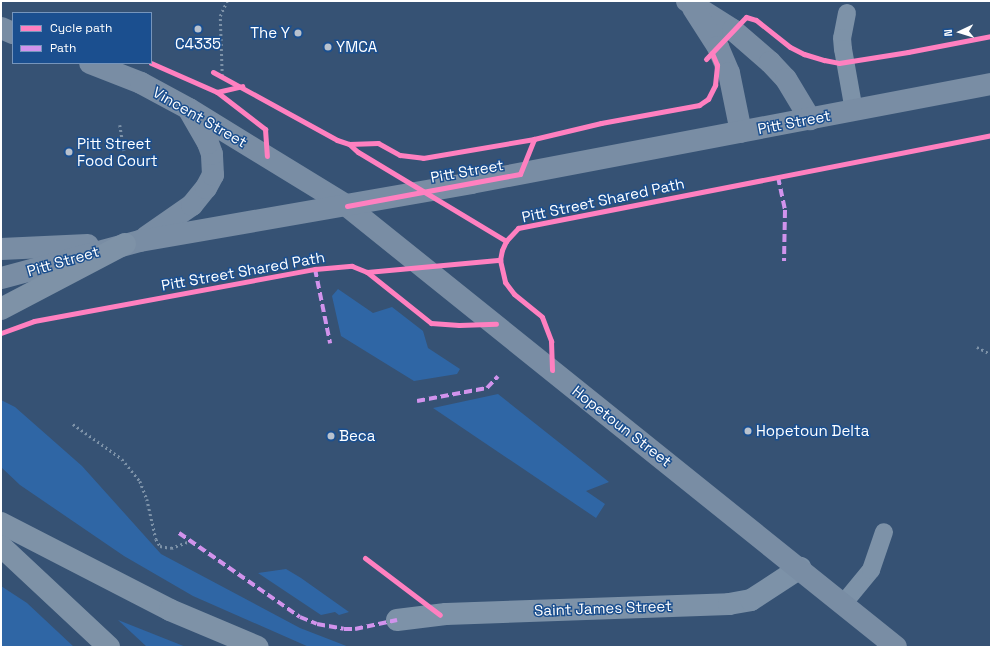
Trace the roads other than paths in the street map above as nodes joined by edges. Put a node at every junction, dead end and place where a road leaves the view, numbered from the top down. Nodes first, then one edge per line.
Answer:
1 (689, 3) edge
2 (847, 13) dead end
3 (1, 28) edge
4 (12, 33) edge
5 (93, 64) edge
6 (991, 84) edge
7 (189, 108) junction
8 (854, 111) junction
9 (810, 119) junction
10 (741, 132) junction
11 (347, 206) junction
12 (132, 242) junction
13 (1, 249) edge
14 (1, 278) edge
15 (1, 309) edge
16 (1, 523) edge
17 (884, 532) dead end
18 (1, 546) edge
19 (800, 568) junction
20 (843, 604) junction
21 (397, 620) dead end
22 (109, 647) edge
23 (258, 647) edge
24 (896, 647) edge

1 - 9 main road
1 - 10 main road
2 - 8 lane
3 - 4 main road
5 - 7 main road, Vincent Street
6 - 8 main road, Pitt Street
7 - 11 main road, Vincent Street
7 - 12 main road
8 - 9 main road, Pitt Street
9 - 10 main road, Pitt Street
10 - 11 main road, Pitt Street
11 - 12 main road, Pitt Street
11 - 19 main road, Hopetoun Street
12 - 13 main road, Pitt Street
12 - 14 main road, Pitt Street
12 - 15 highway
16 - 23 highway
17 - 20 lane
18 - 22 highway
19 - 20 main road, Hopetoun Street
19 - 21 street, Saint James Street
20 - 24 main road, Hopetoun Street

